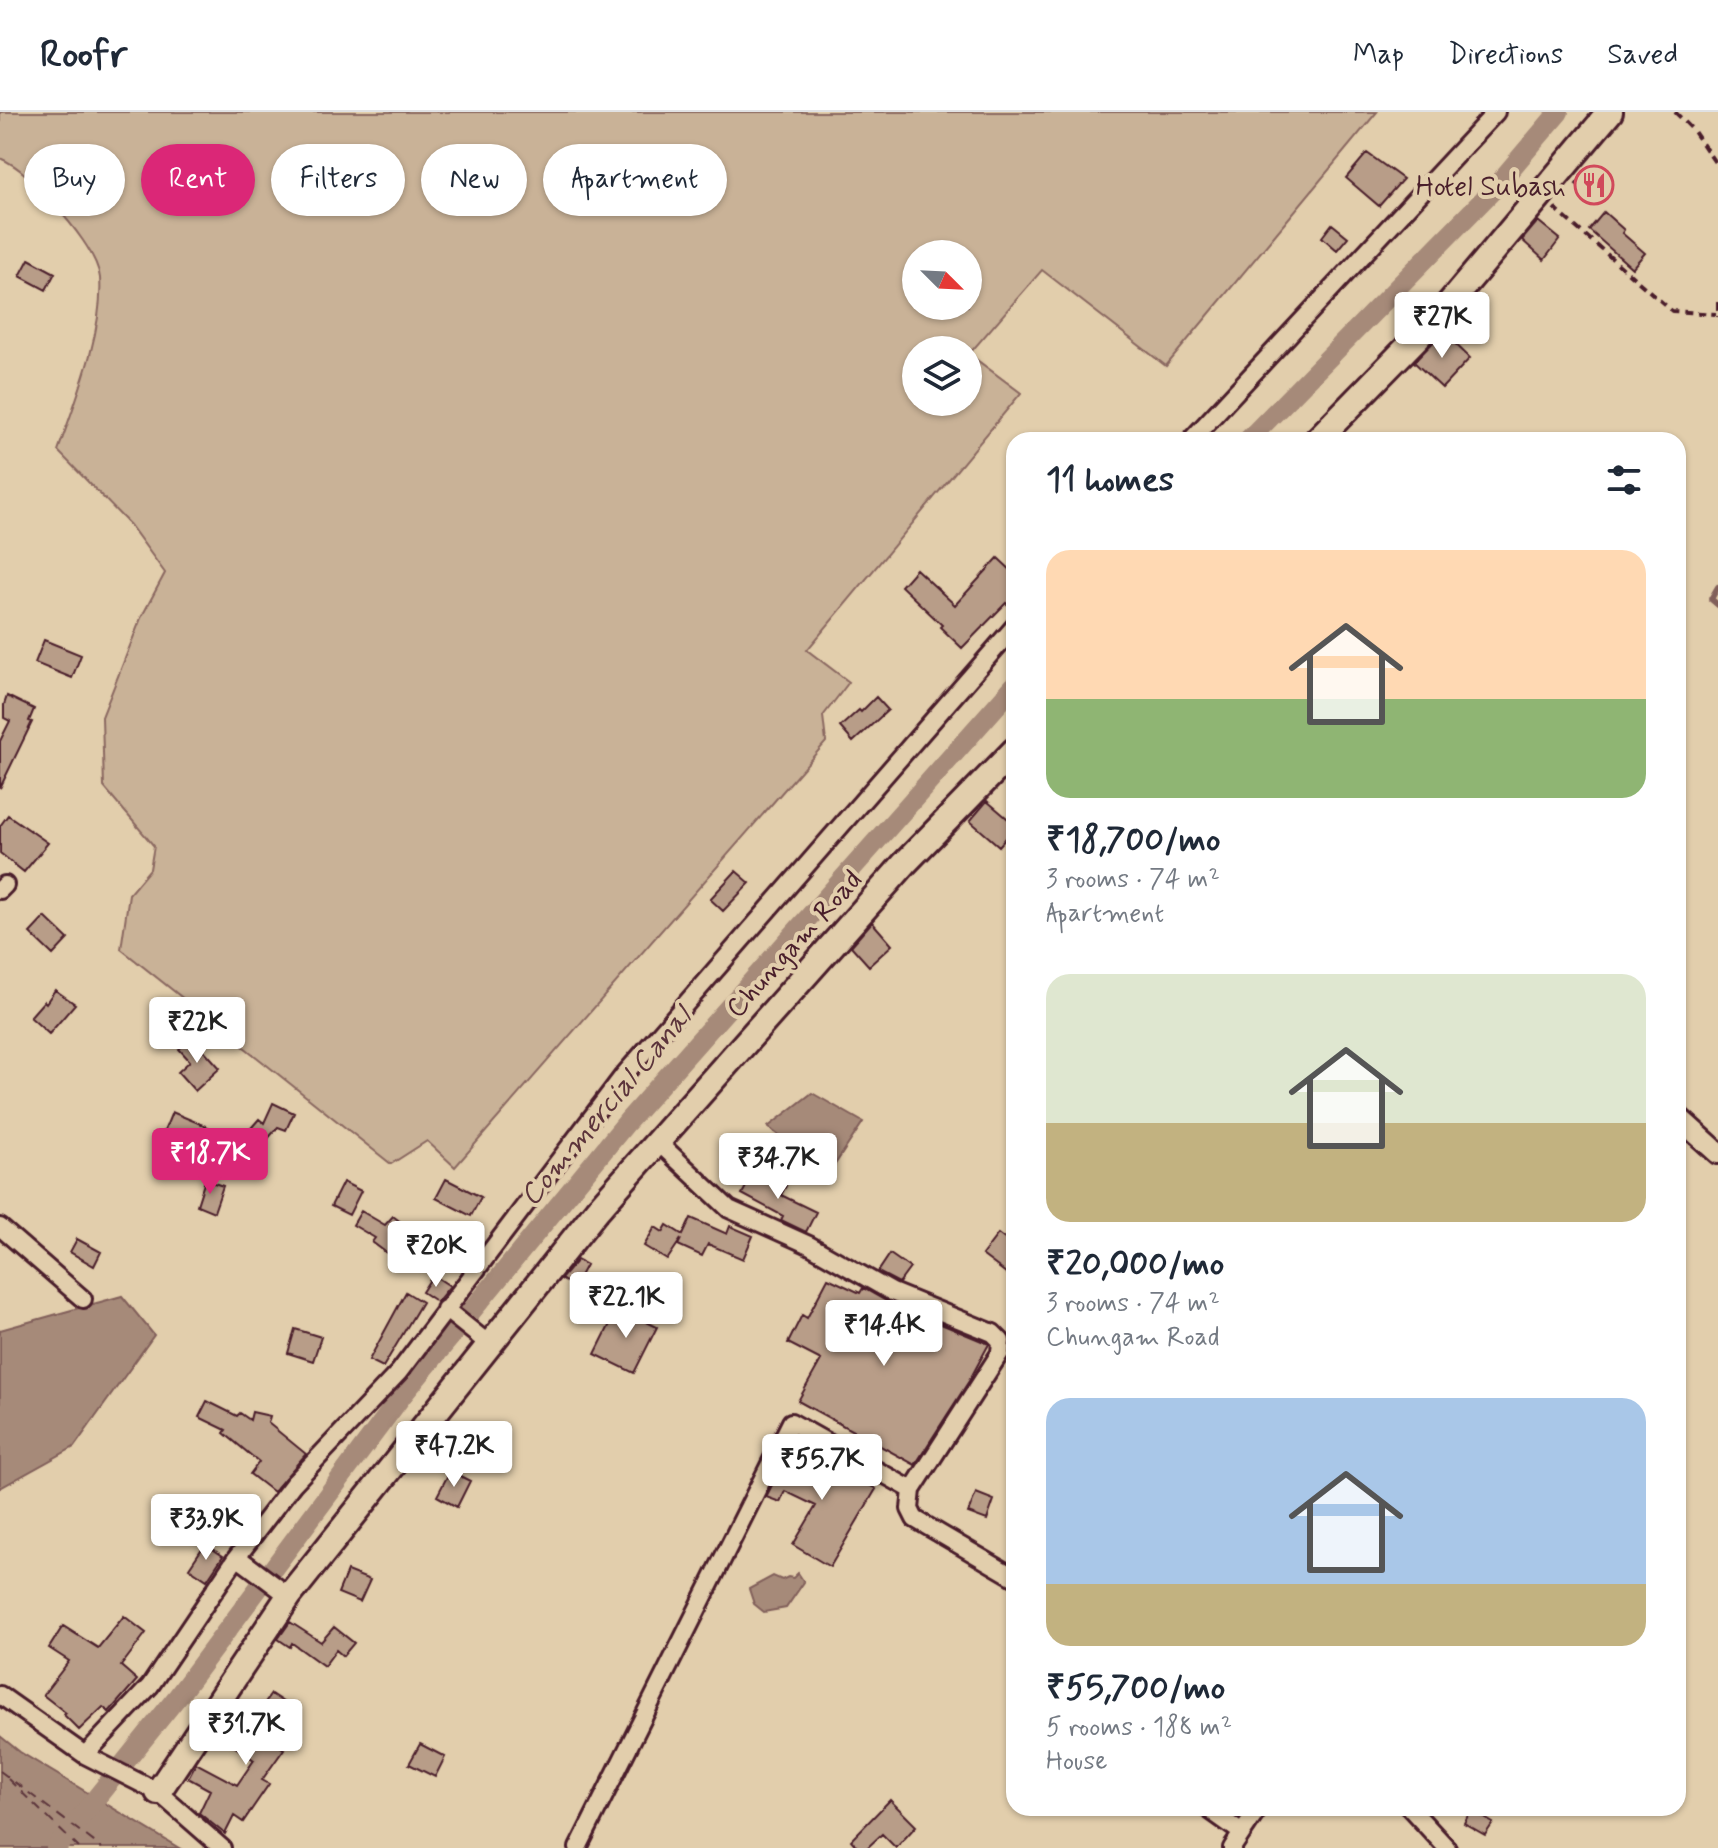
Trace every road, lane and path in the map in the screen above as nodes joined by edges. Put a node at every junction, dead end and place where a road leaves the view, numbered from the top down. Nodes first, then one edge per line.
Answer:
1 (1496, 112) edge
2 (1610, 112) edge
3 (1675, 112) edge
4 (1718, 167) edge
5 (1540, 196) junction
6 (1718, 302) edge
7 (1717, 316) edge
8 (1198, 432) edge
9 (1325, 432) edge
10 (1006, 636) edge
11 (1006, 759) edge
12 (1686, 1124) edge
13 (657, 1141) junction
14 (1718, 1153) edge
15 (0, 1227) edge
16 (83, 1299) dead end
17 (445, 1309) junction
18 (490, 1345) junction
19 (912, 1490) junction
20 (237, 1557) junction
21 (1006, 1572) edge
22 (289, 1596) junction
23 (0, 1695) edge
24 (88, 1756) junction
25 (151, 1788) junction
26 (1218, 1816) edge
27 (1254, 1816) edge
28 (1417, 1816) edge
29 (1242, 1833) junction
30 (222, 1848) edge
31 (578, 1848) edge
32 (1232, 1848) edge
33 (1447, 1848) edge

1 - 8 street
2 - 5 main road
3 - 4 path
5 - 7 path
5 - 9 main road
6 - 7 path
10 - 17 street
11 - 13 main road, Chungam Road
12 - 14 street
13 - 18 main road, Chungam Road
13 - 19 street
15 - 16 street
17 - 18 street
17 - 20 street
18 - 22 main road, Chungam Road
19 - 21 street
19 - 31 street
20 - 22 street
20 - 24 street
22 - 25 main road, Chungam Road
23 - 24 street
24 - 25 street
25 - 30 street
26 - 29 street
27 - 29 street
28 - 33 street
29 - 32 street

